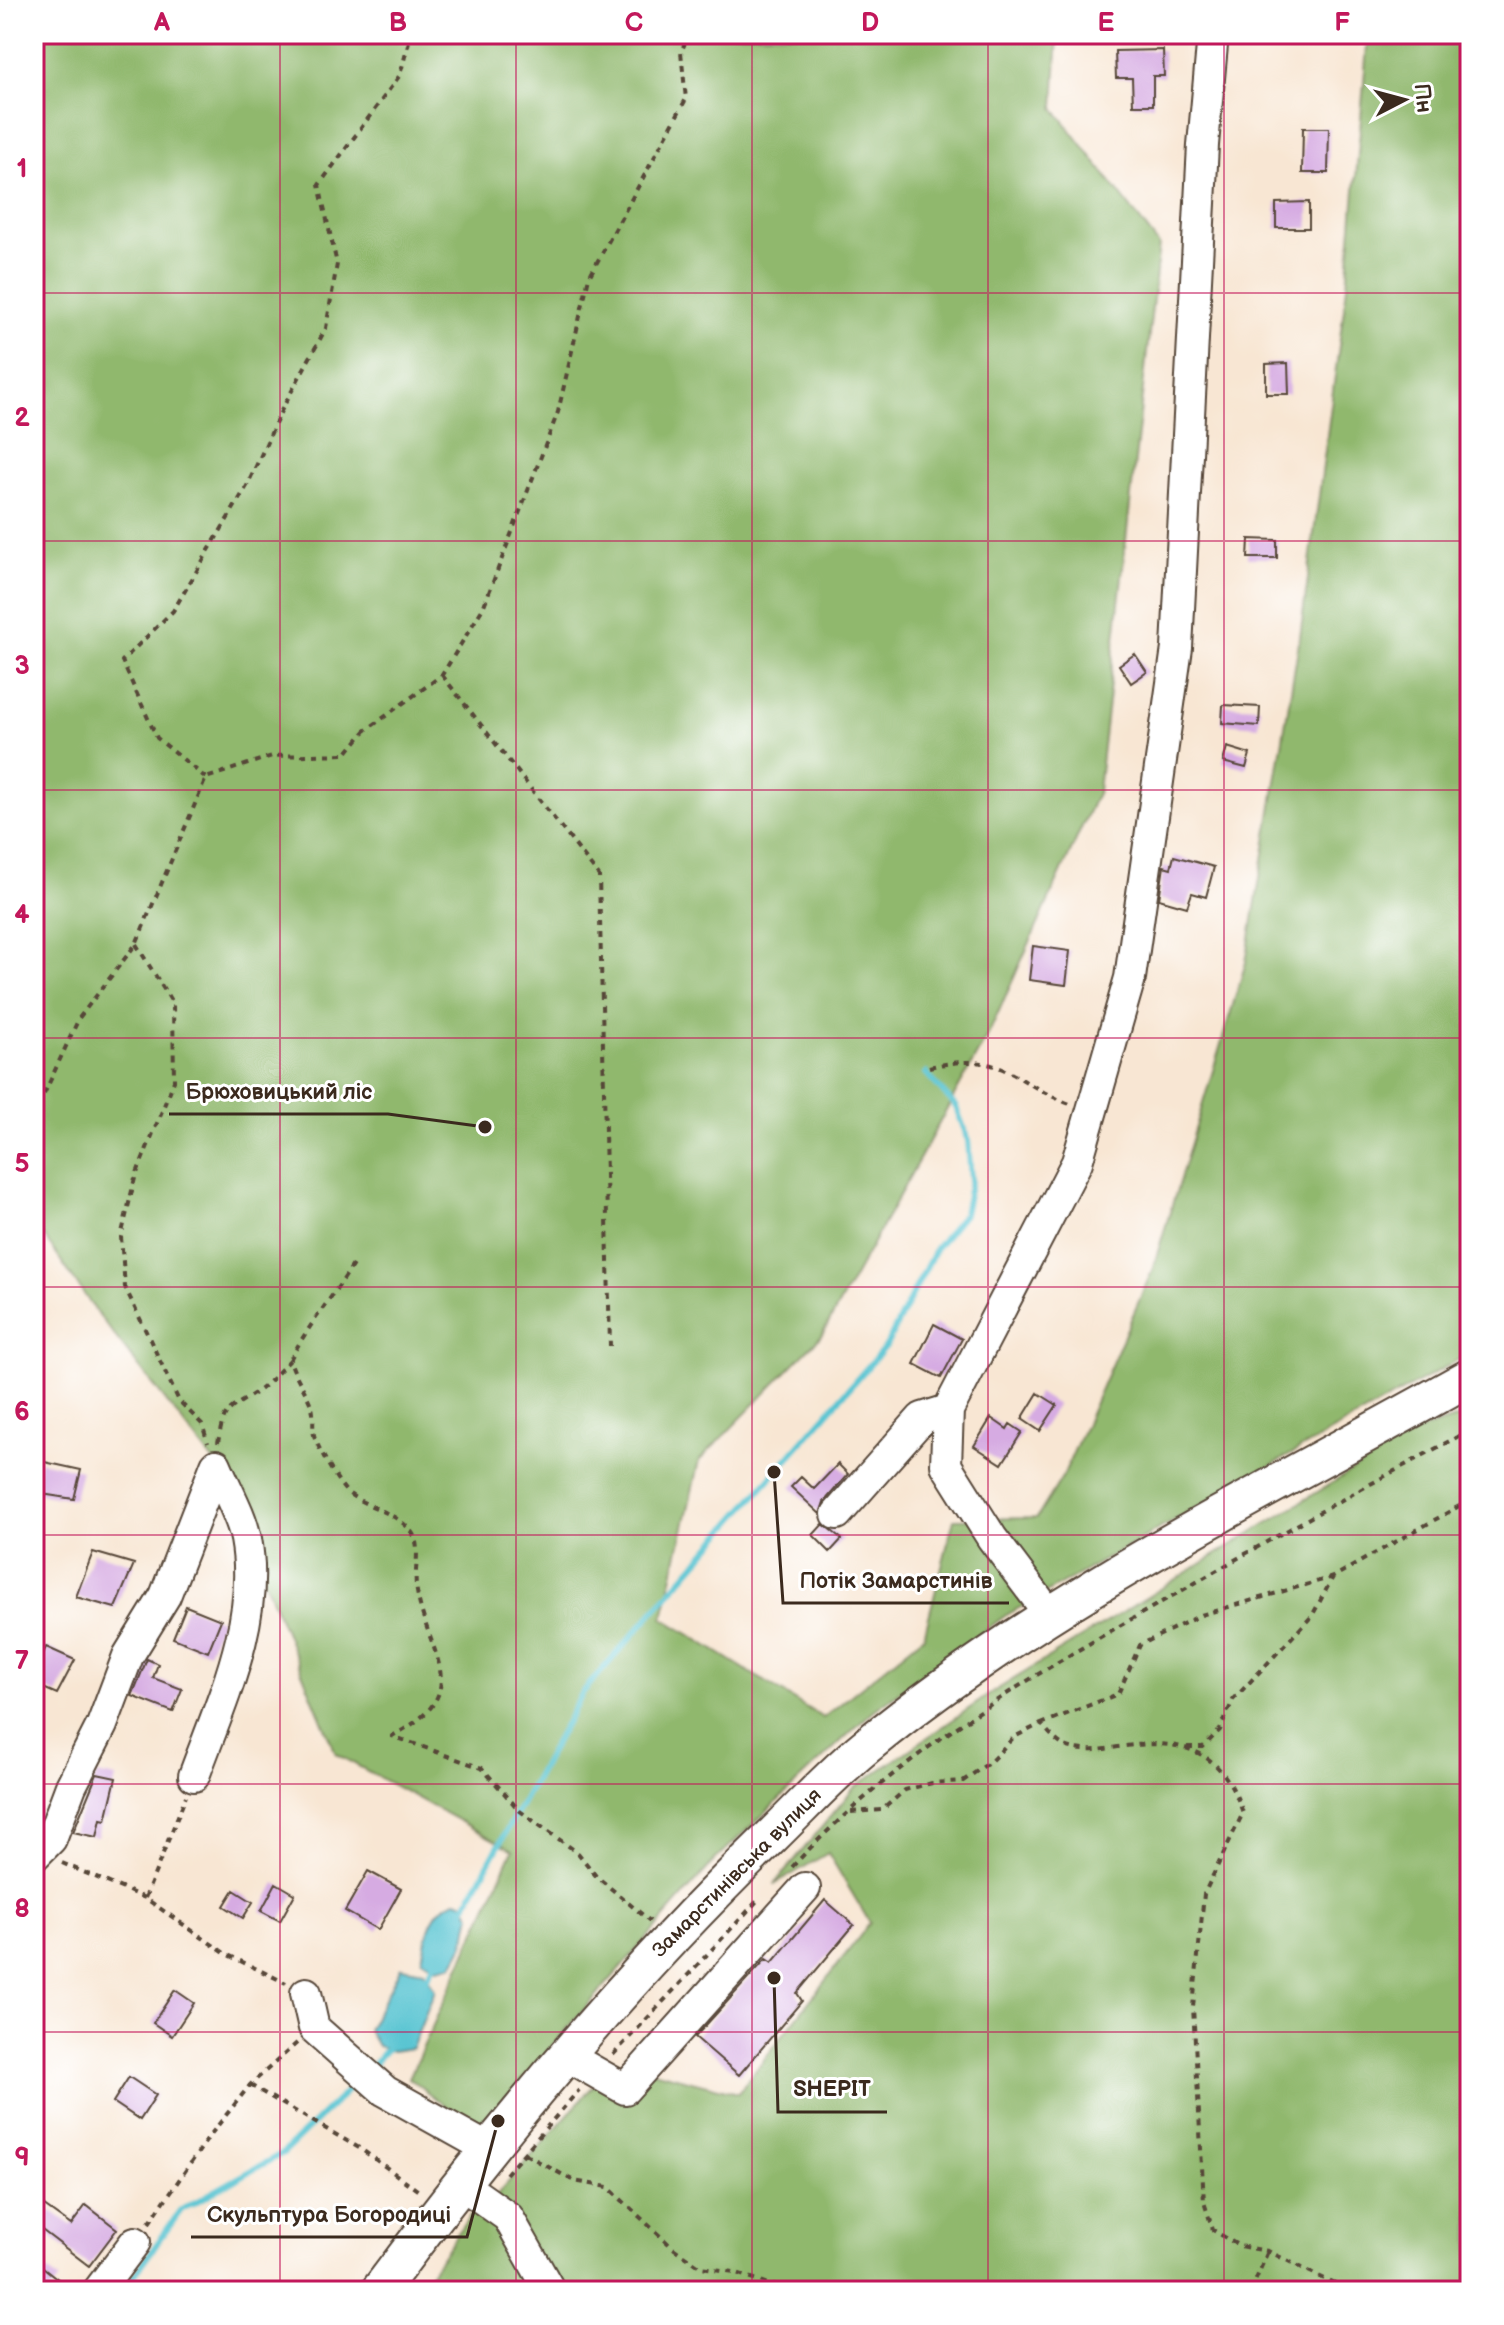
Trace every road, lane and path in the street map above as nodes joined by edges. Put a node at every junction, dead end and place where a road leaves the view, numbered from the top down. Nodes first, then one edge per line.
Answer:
1 (411, 34) edge
2 (689, 34) edge
3 (1213, 34) edge
4 (442, 675) junction
5 (206, 778) junction
6 (136, 944) junction
7 (929, 1067) dead end
8 (1047, 1095) dead end
9 (34, 1116) edge
10 (354, 1263) dead end
11 (610, 1346) dead end
12 (290, 1360) junction
13 (1470, 1377) edge
14 (948, 1410) junction
15 (1470, 1430) edge
16 (216, 1465) junction
17 (1470, 1500) edge
18 (837, 1514) dead end
19 (1333, 1577) junction
20 (1050, 1615) junction
21 (1041, 1724) junction
22 (1184, 1746) junction
23 (194, 1776) joint
24 (842, 1817) junction
25 (36, 1854) edge
26 (794, 1883) joint
27 (764, 1895) dead end
28 (145, 1898) junction
29 (652, 1958) junction
30 (306, 1993) joint
31 (314, 2028) junction
32 (580, 2064) junction
33 (250, 2085) junction
34 (507, 2151) junction
35 (462, 2197) junction
36 (135, 2242) joint
37 (1268, 2251) junction
38 (98, 2291) edge
39 (379, 2291) edge
40 (550, 2291) edge
41 (790, 2291) edge
42 (1251, 2291) edge
43 (1349, 2291) edge

1 - 5 path
2 - 4 path
3 - 14 street
4 - 5 path
4 - 11 path
5 - 6 path
6 - 9 path
6 - 16 path
7 - 8 path
10 - 12 path
12 - 16 path
12 - 29 path
13 - 20 main road, Замарстинівська вулиця
14 - 18 street
14 - 20 street
15 - 24 path
16 - 23 street
16 - 25 street
17 - 19 path
19 - 21 path
19 - 22 path
20 - 29 main road, Замарстинівська вулиця
21 - 22 path
21 - 24 path
22 - 37 path
23 - 28 path
24 - 26 path
25 - 28 path
26 - 32 street
27 - 32 path
28 - 30 path
29 - 32 main road, Замарстинівська вулиця
30 - 31 street
31 - 33 path
31 - 34 street
32 - 34 main road, Замарстинівська вулиця
32 - 34 path
33 - 35 path
33 - 36 path
34 - 35 main road, Замарстинівська вулиця
34 - 35 path
34 - 41 path
35 - 39 main road, Замарстинівська вулиця
35 - 40 street
36 - 38 street
37 - 42 path
37 - 43 path

